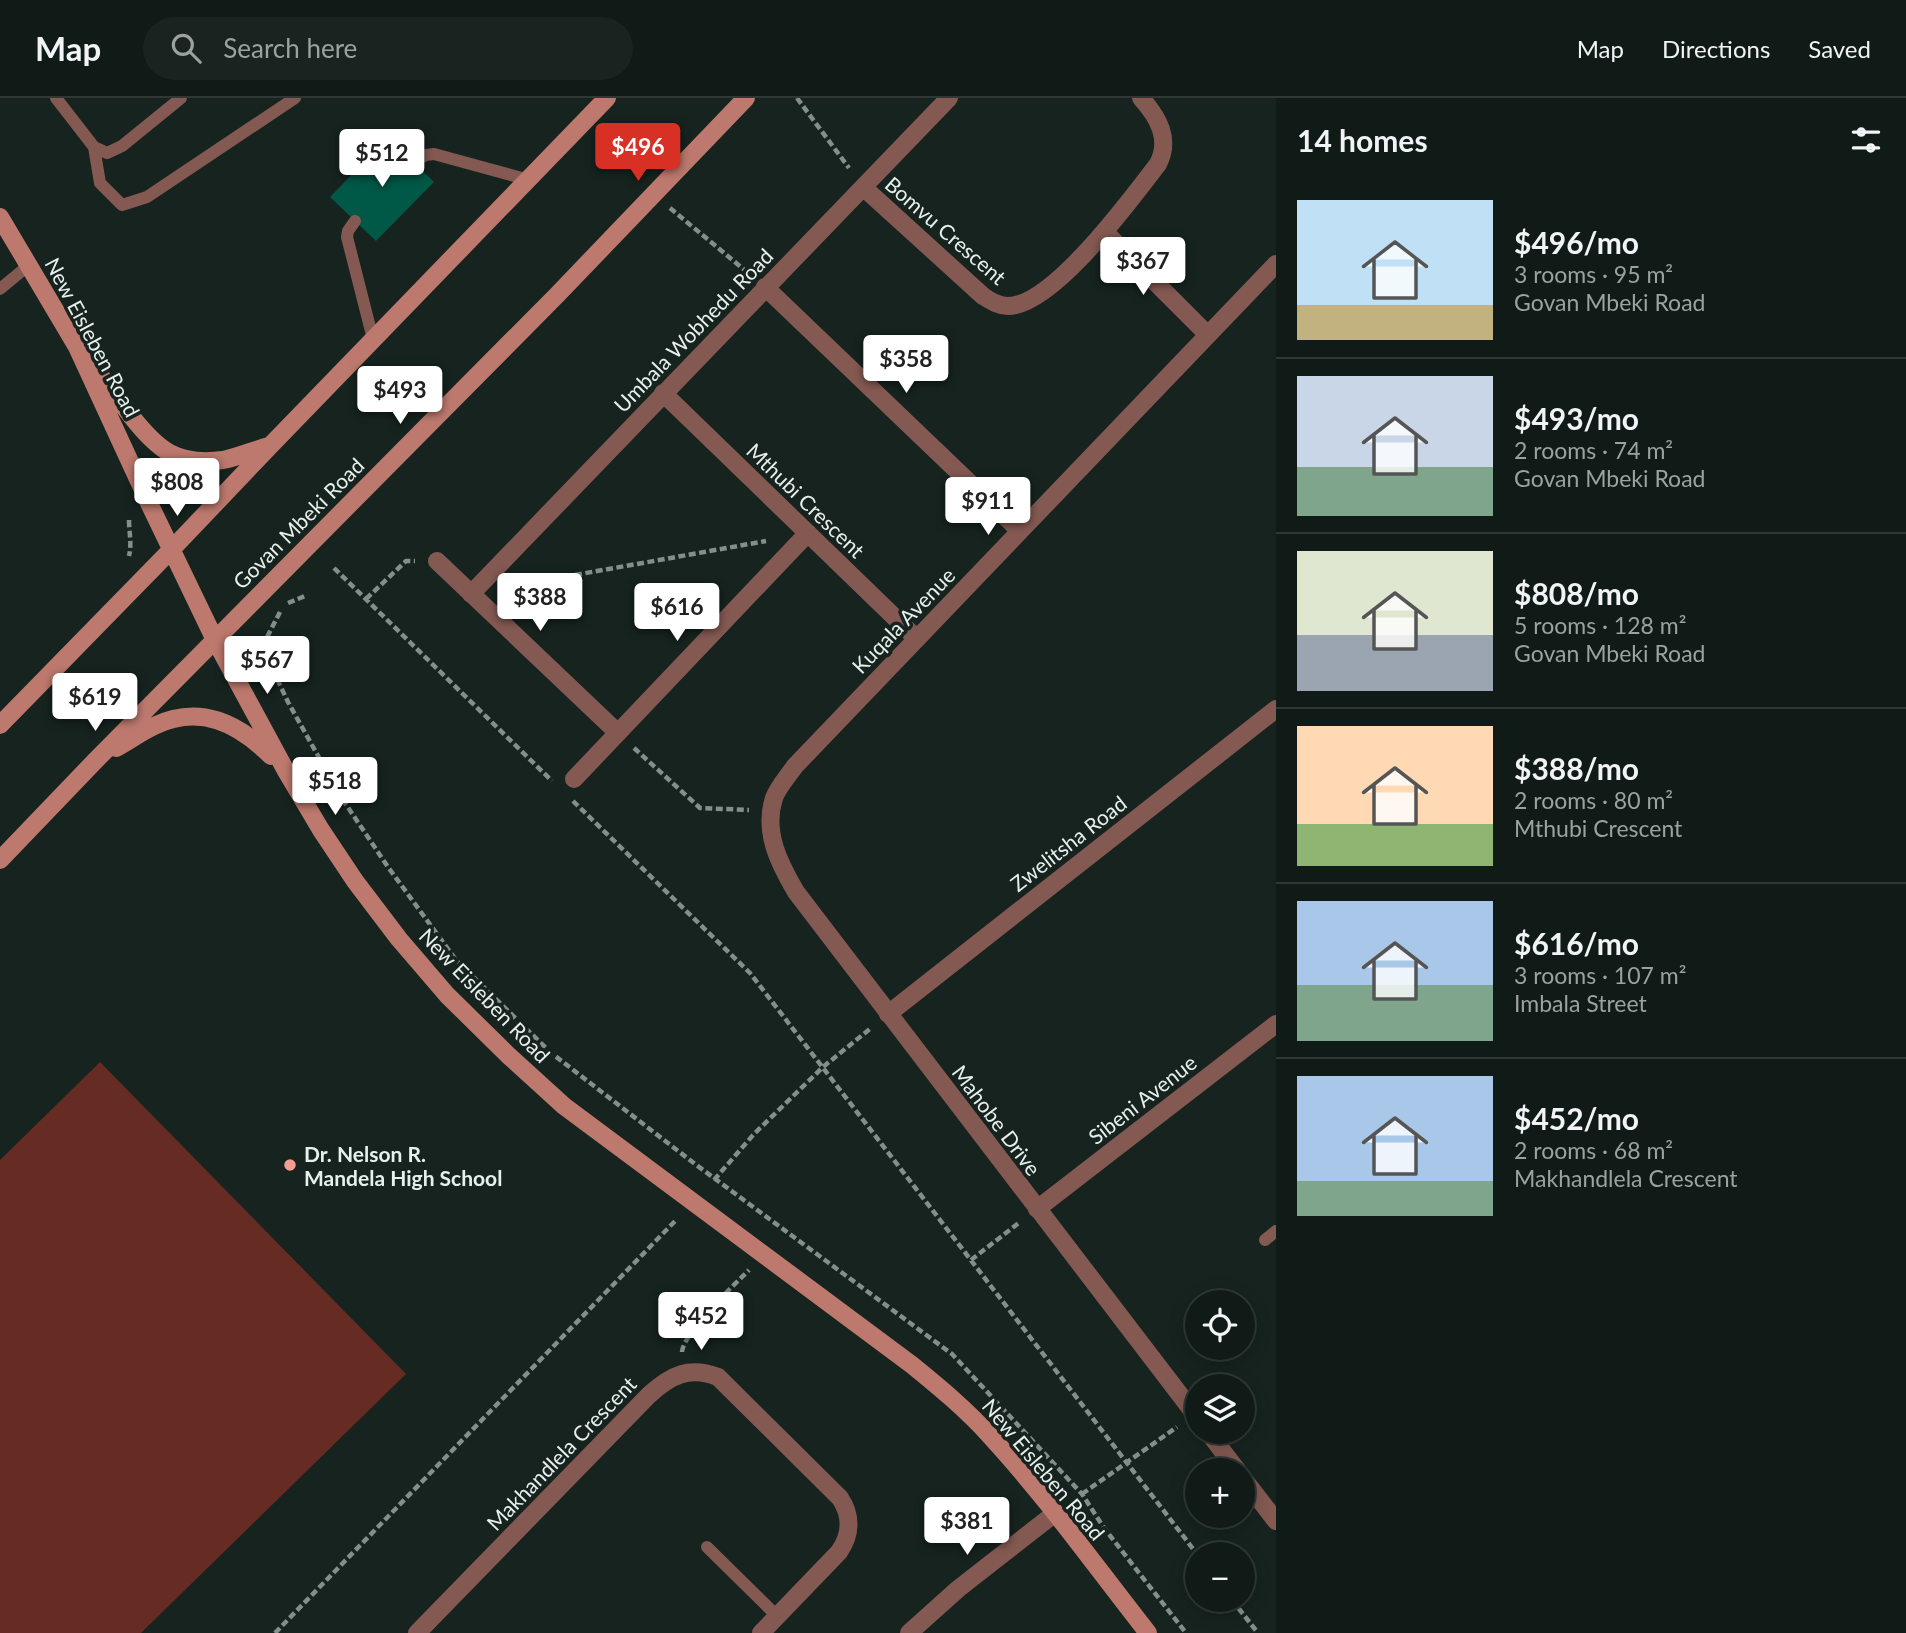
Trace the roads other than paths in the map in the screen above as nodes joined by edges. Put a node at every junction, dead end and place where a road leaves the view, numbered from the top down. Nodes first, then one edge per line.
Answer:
1 (56, 98) edge
2 (181, 98) edge
3 (295, 98) edge
4 (607, 98) edge
5 (746, 98) edge
6 (949, 98) edge
7 (1141, 98) edge
8 (94, 147) junction
9 (413, 162) dead end
10 (529, 180) junction
11 (863, 187) junction
12 (0, 217) edge
13 (355, 221) dead end
14 (1105, 232) junction
15 (1276, 264) edge
16 (29, 265) junction
17 (765, 287) junction
18 (0, 289) edge
19 (1208, 335) junction
20 (373, 339) junction
21 (77, 347) junction
22 (663, 393) junction
23 (270, 446) junction
24 (1020, 531) junction
25 (808, 533) junction
26 (171, 550) junction
27 (437, 561) road end
28 (471, 594) junction
29 (917, 639) junction
30 (215, 640) junction
31 (1276, 709) edge
32 (0, 725) edge
33 (618, 733) junction
34 (95, 761) junction
35 (286, 771) junction
36 (574, 779) dead end
37 (772, 842) joint
38 (0, 860) edge
39 (888, 1014) junction
40 (1276, 1024) edge
41 (1037, 1209) junction
42 (1276, 1231) edge
43 (1265, 1240) dead end
44 (1185, 1402) edge
45 (1217, 1444) edge
46 (1228, 1458) edge
47 (1255, 1494) edge
48 (1054, 1514) junction
49 (1276, 1521) edge
50 (707, 1547) dead end
51 (777, 1616) junction
52 (417, 1633) edge
53 (761, 1633) edge
54 (909, 1633) edge
55 (1147, 1633) edge

1 - 8 lane
2 - 8 lane
3 - 8 lane
4 - 10 main road
5 - 30 main road, Govan Mbeki Road
6 - 11 street, Umbala Wobhedu Road
7 - 14 street, Bomvu Crescent
9 - 10 lane
10 - 20 main road
11 - 14 street, Bomvu Crescent
11 - 17 street, Umbala Wobhedu Road
12 - 16 main road, New Eisleben Road
13 - 20 lane
14 - 19 street
15 - 19 street, Kuqala Avenue
16 - 18 lane
16 - 21 main road, New Eisleben Road
17 - 22 street, Umbala Wobhedu Road
17 - 24 street
19 - 24 street, Kuqala Avenue
20 - 23 main road
21 - 23 main road
21 - 26 main road, New Eisleben Road
22 - 25 street, Mthubi Crescent
22 - 28 street, Umbala Wobhedu Road
23 - 26 main road
24 - 29 street, Kuqala Avenue
25 - 29 street, Mthubi Crescent
25 - 33 street
26 - 30 main road, New Eisleben Road
26 - 32 main road
27 - 28 street
28 - 33 street
29 - 37 street, Kuqala Avenue
30 - 34 main road, Govan Mbeki Road
30 - 35 main road, New Eisleben Road
31 - 39 street, Zwelitsha Road
33 - 36 street
34 - 35 main road
34 - 38 main road, Govan Mbeki Road
35 - 48 main road, New Eisleben Road
37 - 39 street, Mahobe Drive
39 - 41 street, Mahobe Drive
40 - 41 street, Sibeni Avenue
41 - 44 street, Mahobe Drive
42 - 43 lane
45 - 46 street
47 - 49 street
48 - 54 street
48 - 55 main road, New Eisleben Road
50 - 51 lane
51 - 52 street, Makhandlela Crescent
51 - 53 street

